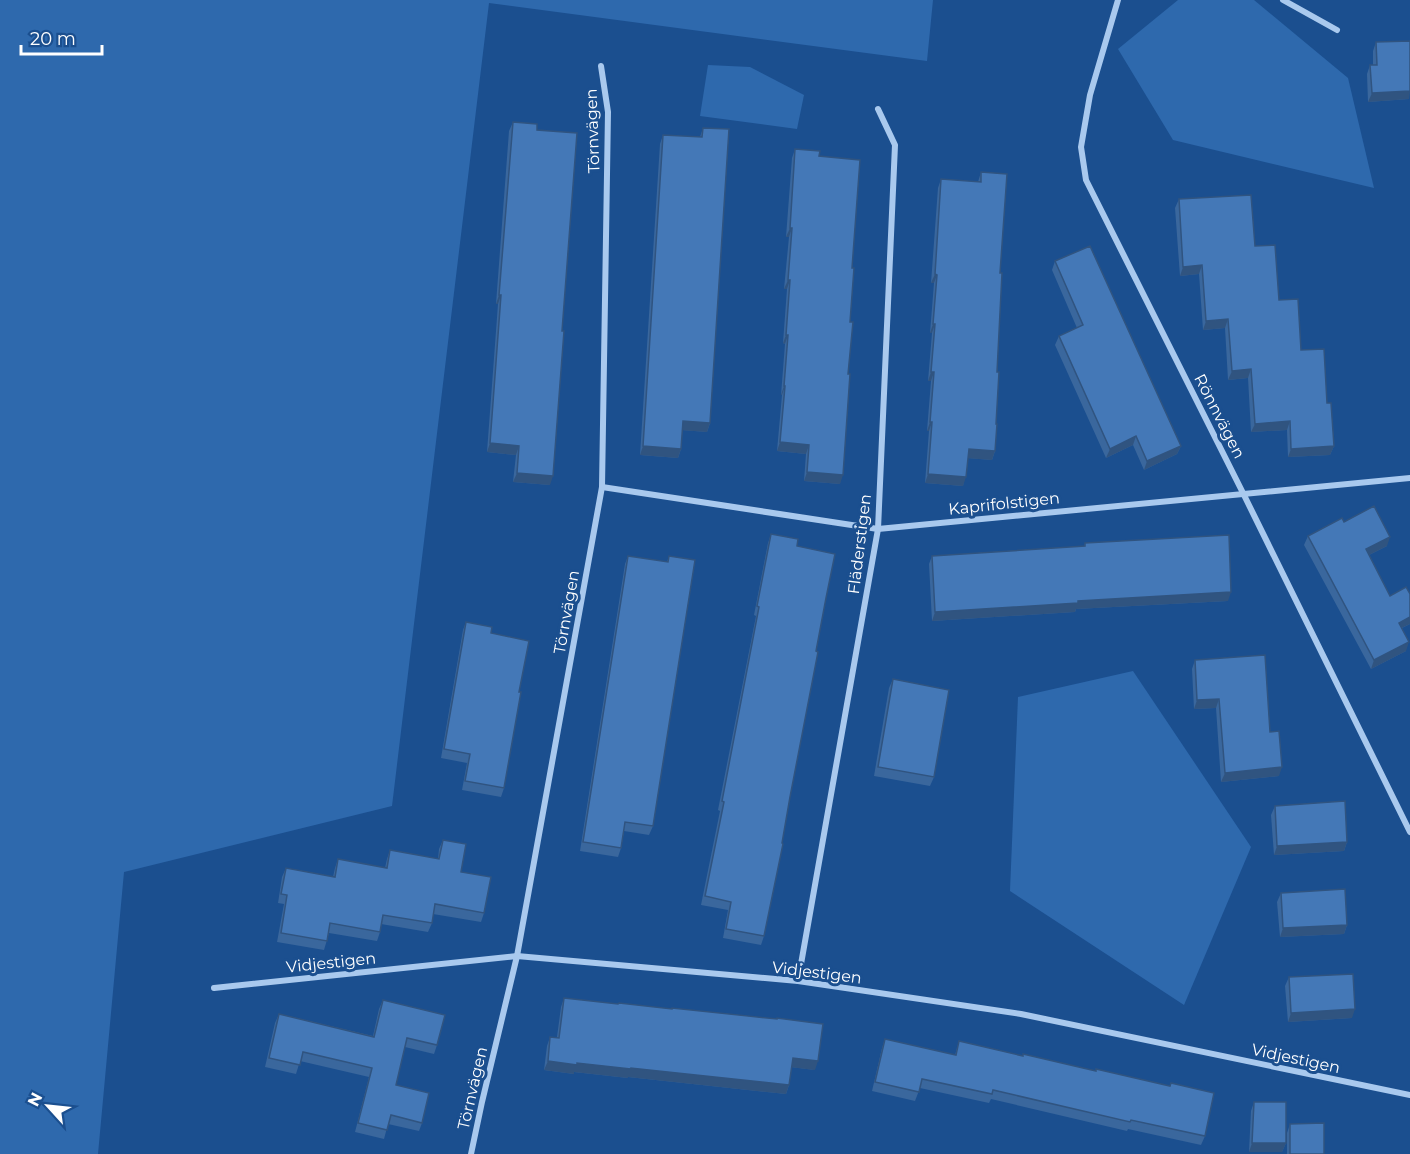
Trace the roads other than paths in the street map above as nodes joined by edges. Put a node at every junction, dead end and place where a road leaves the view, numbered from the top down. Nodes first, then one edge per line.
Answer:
1 (1118, 0) edge
2 (1283, 0) edge
3 (1337, 30) dead end
4 (601, 66) dead end
5 (879, 109) dead end
6 (1410, 478) edge
7 (602, 487) junction
8 (1244, 493) junction
9 (878, 529) junction
10 (1410, 832) edge
11 (517, 956) junction
12 (798, 981) junction
13 (214, 988) dead end
14 (1410, 1095) edge
15 (471, 1154) edge

1 - 8 street, Rönnvägen
2 - 3 street
4 - 7 street, Törnvägen
5 - 9 street, Fläderstigen
6 - 8 street, Kaprifolstigen
7 - 9 street, Kaprifolstigen
7 - 11 street, Törnvägen
8 - 9 street, Kaprifolstigen
8 - 10 street, Rönnvägen
9 - 12 street, Fläderstigen
11 - 12 street, Vidjestigen
11 - 13 street, Vidjestigen
11 - 15 street, Törnvägen
12 - 14 street, Vidjestigen

